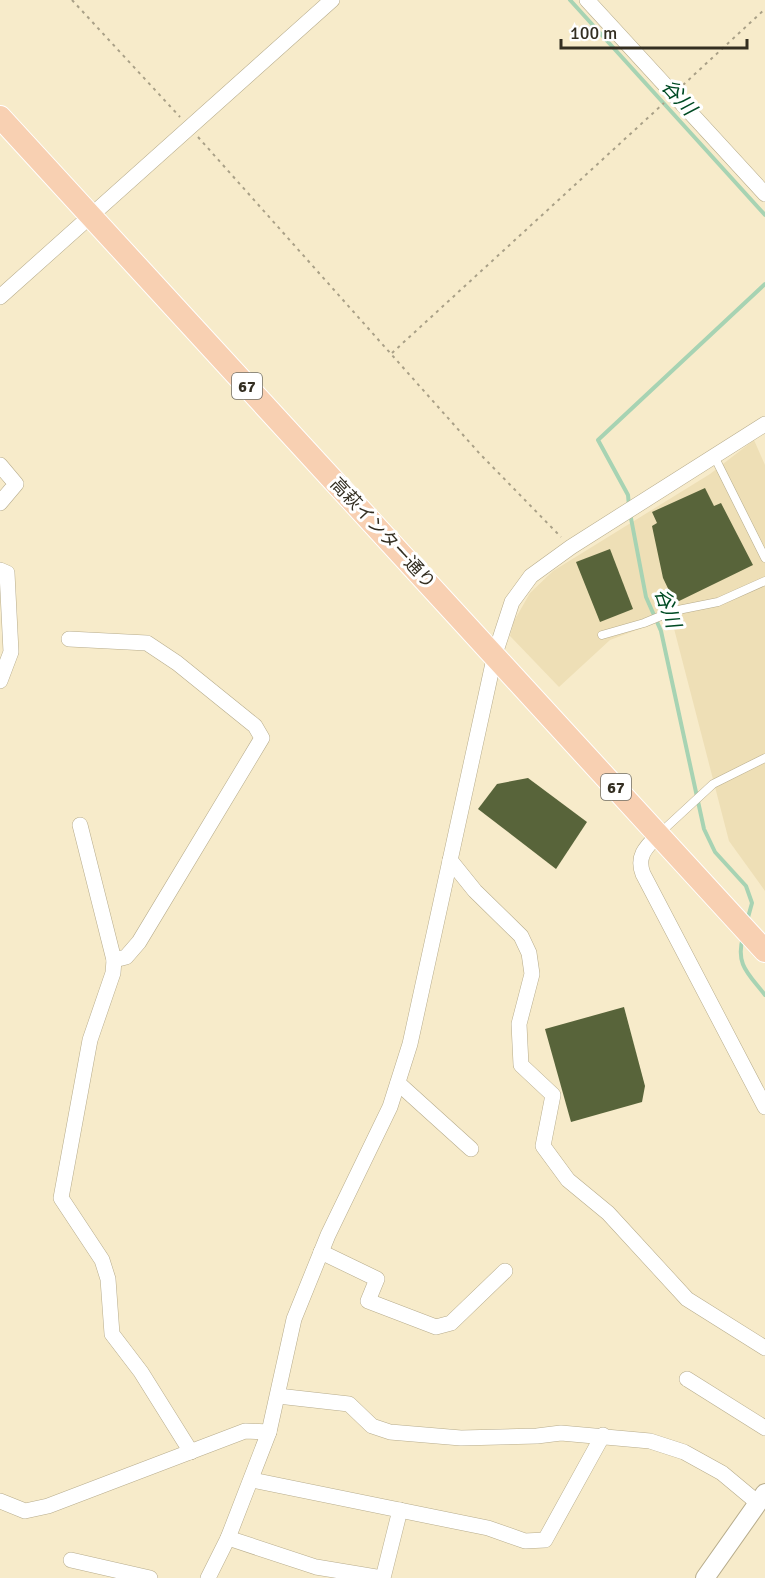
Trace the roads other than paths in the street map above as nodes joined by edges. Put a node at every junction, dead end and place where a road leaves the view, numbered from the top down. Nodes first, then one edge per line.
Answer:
1 (332, 0) edge
2 (587, 0) edge
3 (0, 117) edge
4 (765, 194) edge
5 (91, 216) junction
6 (0, 297) edge
7 (765, 424) edge
8 (715, 458) junction
9 (0, 465) edge
10 (0, 503) edge
11 (765, 558) edge
12 (0, 570) edge
13 (765, 581) edge
14 (602, 635) dead end
15 (69, 639) dead end
16 (495, 654) junction
17 (0, 681) edge
18 (765, 758) edge
19 (80, 825) dead end
20 (659, 834) junction
21 (450, 860) junction
22 (759, 944) edge
23 (114, 960) junction
24 (398, 1083) junction
25 (765, 1107) edge
26 (471, 1149) dead end
27 (321, 1252) junction
28 (505, 1271) dead end
29 (765, 1348) edge
30 (687, 1380) dead end
31 (278, 1396) junction
32 (765, 1428) edge
33 (269, 1432) junction
34 (603, 1435) junction
35 (191, 1452) junction
36 (252, 1480) junction
37 (762, 1498) edge
38 (0, 1501) edge
39 (400, 1510) junction
40 (228, 1538) junction
41 (70, 1560) dead end
42 (150, 1578) edge
43 (208, 1578) edge
44 (382, 1578) edge
45 (705, 1578) edge

1 - 5 street
2 - 4 street
3 - 5 main road, 高萩インター通り / 67
5 - 6 street
5 - 16 main road, 高萩インター通り / 67
7 - 8 street
8 - 11 lane
8 - 16 street
9 - 10 street
12 - 17 street
13 - 14 lane
15 - 23 street
16 - 20 main road, 高萩インター通り / 67
16 - 21 street
18 - 20 lane
19 - 23 street
20 - 22 main road, 高萩インター通り / 67
20 - 25 street
21 - 24 street
21 - 29 street
23 - 35 street
24 - 26 street
24 - 27 street
27 - 28 street
27 - 31 street
30 - 32 street
31 - 33 street
31 - 34 street
33 - 35 street
33 - 36 street
34 - 37 street
34 - 39 street
35 - 38 street
36 - 39 street
36 - 40 street
37 - 45 street
39 - 44 street
40 - 43 street
40 - 44 street
41 - 42 street

